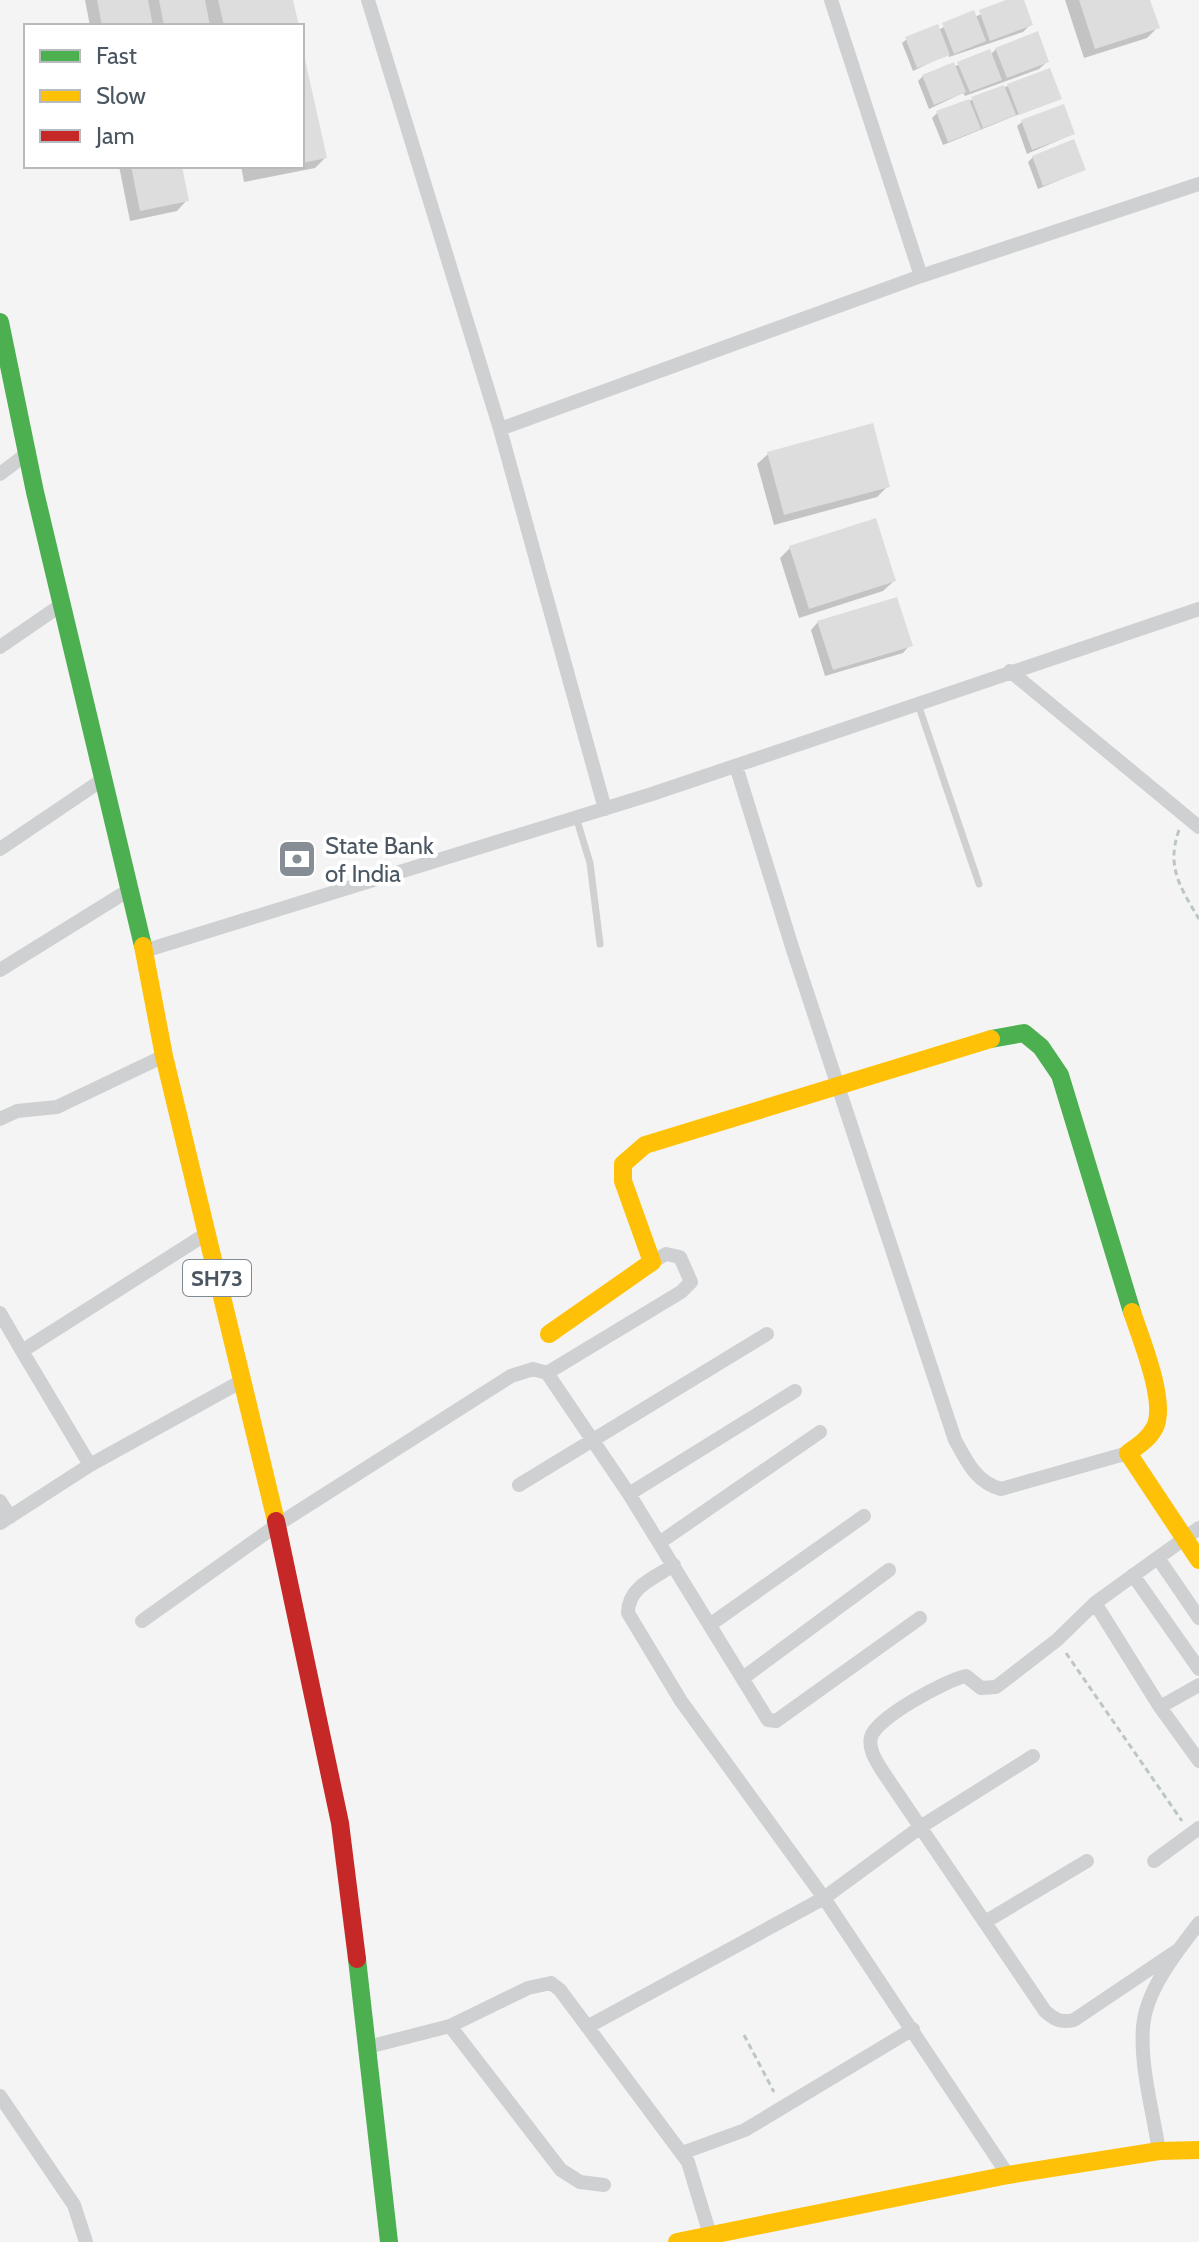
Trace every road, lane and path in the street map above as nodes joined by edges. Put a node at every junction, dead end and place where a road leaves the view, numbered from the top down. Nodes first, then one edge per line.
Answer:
1 (368, 0) edge
2 (831, 0) edge
3 (1199, 184) edge
4 (921, 276) junction
5 (0, 322) edge
6 (500, 429) junction
7 (29, 452) junction
8 (0, 474) edge
9 (61, 605) junction
10 (1199, 609) edge
11 (0, 647) edge
12 (1010, 671) junction
13 (918, 704) junction
14 (736, 766) junction
15 (102, 780) junction
16 (605, 809) junction
17 (1185, 815) junction
18 (576, 817) junction
19 (1199, 827) edge
20 (0, 849) edge
21 (979, 884) dead end
22 (129, 890) junction
23 (1199, 919) edge
24 (600, 944) dead end
25 (144, 951) junction
26 (0, 970) edge
27 (164, 1056) junction
28 (840, 1086) junction
29 (0, 1119) edge
30 (206, 1234) junction
31 (652, 1262) junction
32 (0, 1313) edge
33 (549, 1334) dead end
34 (767, 1334) dead end
35 (22, 1351) junction
36 (547, 1373) junction
37 (242, 1381) junction
38 (795, 1391) dead end
39 (820, 1432) dead end
40 (594, 1438) junction
41 (1128, 1453) junction
42 (90, 1465) junction
43 (519, 1485) dead end
44 (629, 1494) junction
45 (0, 1501) edge
46 (864, 1516) dead end
47 (5, 1520) edge
48 (277, 1525) junction
49 (1191, 1533) edge
50 (659, 1543) junction
51 (1158, 1558) junction
52 (1199, 1560) edge
53 (674, 1565) junction
54 (889, 1570) dead end
55 (1133, 1575) junction
56 (1095, 1603) junction
57 (920, 1618) dead end
58 (1199, 1618) edge
59 (142, 1621) dead end
60 (711, 1624) junction
61 (1057, 1640) junction
62 (1199, 1669) edge
63 (743, 1678) junction
64 (1199, 1685) edge
65 (1160, 1707) junction
66 (1033, 1756) dead end
67 (1199, 1761) edge
68 (922, 1826) junction
69 (1195, 1831) edge
70 (1087, 1861) dead end
71 (1154, 1861) dead end
72 (824, 1898) junction
73 (985, 1922) junction
74 (1199, 1923) edge
75 (1178, 1950) junction
76 (450, 2026) junction
77 (587, 2027) junction
78 (913, 2029) junction
79 (744, 2035) dead end
80 (368, 2047) junction
81 (1, 2100) edge
82 (782, 2108) junction
83 (1199, 2150) edge
84 (1159, 2151) junction
85 (682, 2153) junction
86 (1008, 2175) junction
87 (604, 2185) dead end
88 (711, 2238) edge
89 (86, 2242) edge
90 (389, 2242) edge
91 (677, 2242) edge

1 - 6 street
2 - 4 street
3 - 4 street
4 - 6 street
5 - 7 main road, SH73
6 - 16 street
7 - 8 street
7 - 9 main road, SH73
9 - 11 street
9 - 15 main road, SH73
10 - 12 street
12 - 13 street
12 - 17 street
13 - 14 street
13 - 21 lane
14 - 16 street
14 - 28 street
15 - 20 street
15 - 22 main road, SH73
16 - 18 street
17 - 19 street
17 - 23 path
18 - 24 lane
18 - 25 street
22 - 25 main road, SH73
22 - 26 street
25 - 27 main road, SH73
27 - 29 street
27 - 30 main road, SH73
28 - 31 main road
28 - 41 street
28 - 41 main road
30 - 35 street
30 - 37 main road, SH73
31 - 33 main road
31 - 36 street
32 - 35 street
34 - 40 street
35 - 42 street
36 - 40 street
36 - 48 street
37 - 42 street
37 - 48 main road, SH73
38 - 44 street
39 - 50 street
40 - 43 street
40 - 44 street
41 - 49 main road
42 - 47 street
44 - 50 street
45 - 47 street
46 - 60 street
48 - 59 street
48 - 80 main road, SH73
49 - 51 street
49 - 52 main road
50 - 53 street
51 - 55 street
51 - 58 street
53 - 60 street
53 - 72 street
54 - 63 street
55 - 56 street
55 - 62 street
56 - 61 street
56 - 65 street
57 - 63 street
60 - 63 street
61 - 68 street
61 - 69 path
64 - 65 street
65 - 67 street
66 - 68 street
68 - 72 street
68 - 73 street
69 - 71 street
70 - 73 street
72 - 77 street
72 - 78 street
73 - 75 street
74 - 75 street
75 - 84 street
76 - 77 street
76 - 80 street
76 - 87 street
77 - 85 street
78 - 82 street
78 - 86 street
79 - 82 path
80 - 90 main road, SH73
81 - 89 street
82 - 85 street
83 - 84 main road
84 - 86 main road
85 - 88 street
86 - 88 main road
88 - 91 main road

